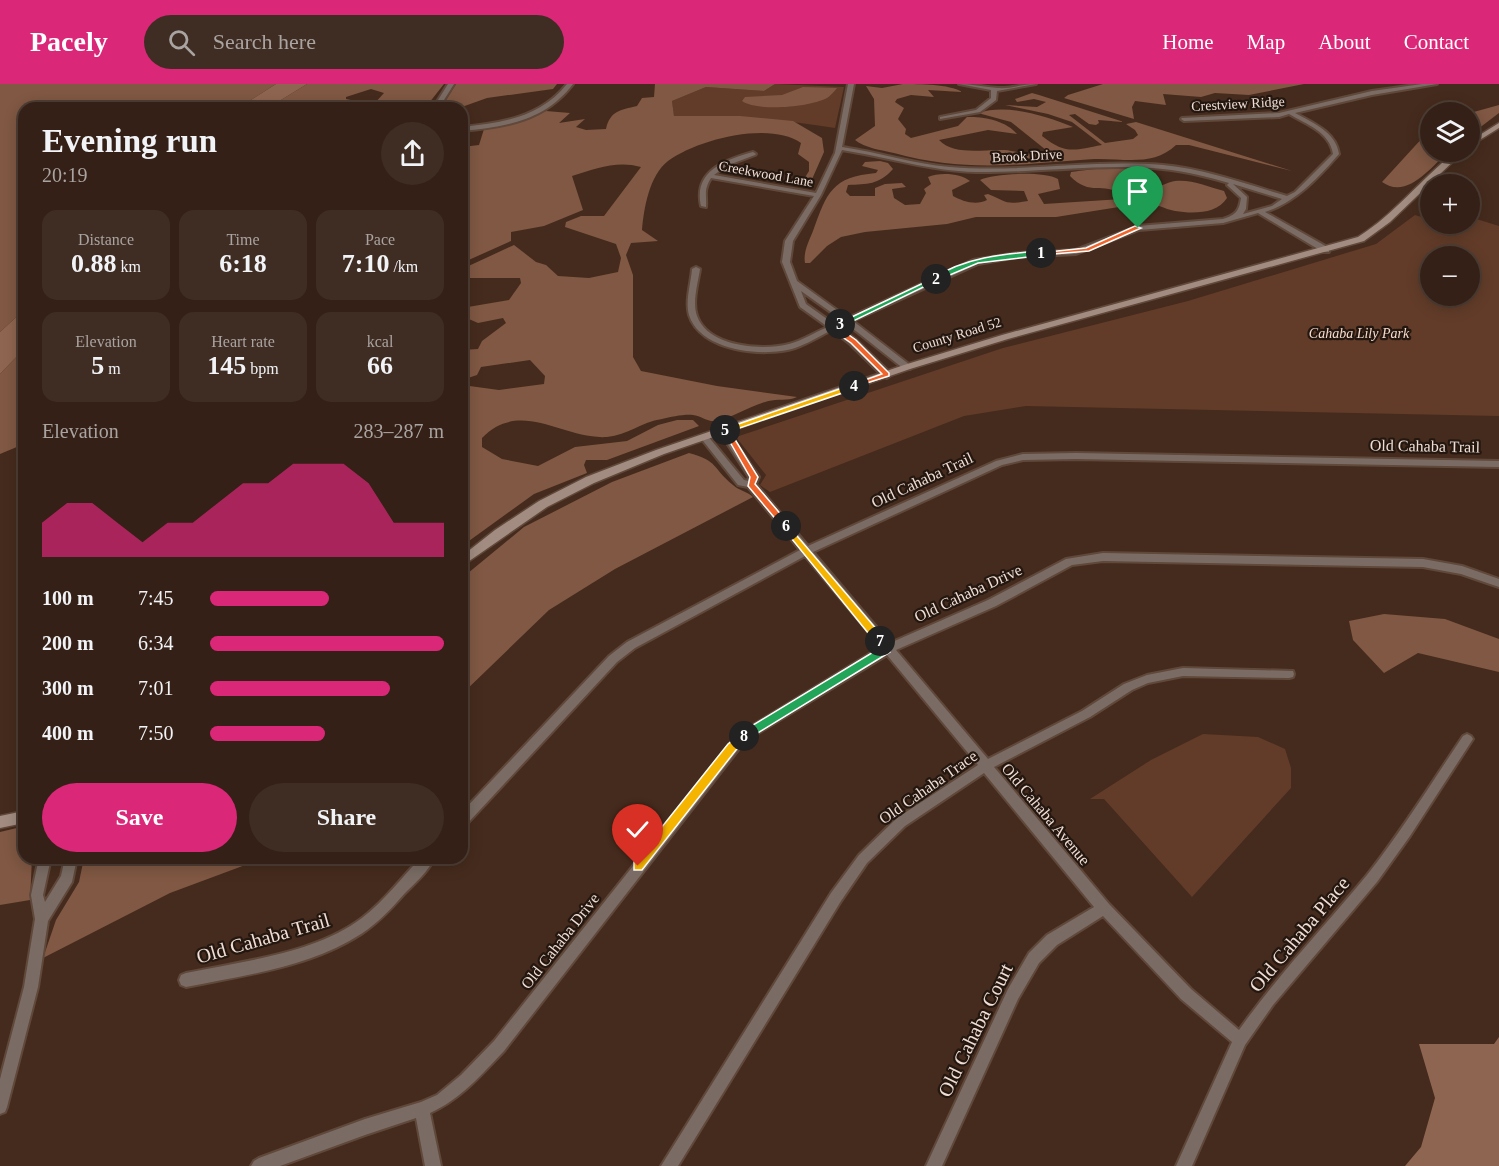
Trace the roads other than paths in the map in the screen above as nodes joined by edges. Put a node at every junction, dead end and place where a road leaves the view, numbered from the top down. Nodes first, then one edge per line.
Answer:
1 (451, 84) edge
2 (570, 84) edge
3 (851, 84) edge
4 (962, 84) edge
5 (1033, 84) edge
6 (1434, 84) edge
7 (994, 90) junction
8 (439, 102) edge
9 (1291, 113) junction
10 (942, 118) dead end
11 (1184, 119) dead end
12 (1499, 125) edge
13 (468, 128) edge
14 (1480, 137) edge
15 (840, 148) junction
16 (753, 154) dead end
17 (1447, 162) edge
18 (709, 176) junction
19 (1216, 178) junction
20 (818, 195) junction
21 (1288, 199) junction
22 (704, 206) dead end
23 (1259, 212) junction
24 (1235, 218) junction
25 (1326, 250) junction
26 (696, 269) dead end
27 (794, 282) junction
28 (847, 321) junction
29 (834, 328) junction
30 (907, 367) junction
31 (887, 375) junction
32 (723, 431) junction
33 (704, 437) junction
34 (1499, 464) edge
35 (751, 484) junction
36 (806, 550) junction
37 (468, 557) edge
38 (1499, 583) edge
39 (887, 649) junction
40 (1289, 674) dead end
41 (1467, 739) dead end
42 (984, 767) junction
43 (468, 815) edge
44 (18, 818) edge
45 (0, 822) edge
46 (44, 864) edge
47 (70, 864) edge
48 (423, 864) edge
49 (1104, 908) junction
50 (42, 919) junction
51 (186, 980) dead end
52 (1240, 1040) junction
53 (0, 1107) edge
54 (422, 1109) junction
55 (259, 1166) edge
56 (433, 1166) edge
57 (669, 1166) edge
58 (934, 1166) edge
59 (1184, 1166) edge

1 - 8 street
2 - 13 street
3 - 15 street
4 - 7 street
5 - 7 street
6 - 9 street, Crestview Ridge
7 - 10 street
9 - 11 street, Crestview Ridge
9 - 21 street
12 - 14 main road
15 - 19 street, Brook Drive
15 - 20 street
16 - 18 street
17 - 25 main road, County Road 52
18 - 20 street, Creekwood Lane
18 - 22 street
19 - 21 street, Brook Drive
19 - 24 street, Brook Drive
20 - 27 street
21 - 23 street
23 - 24 street
23 - 25 street
24 - 28 street
25 - 30 main road, County Road 52
26 - 29 street
27 - 28 street
27 - 29 street
28 - 29 street
28 - 30 street
29 - 31 street
30 - 31 main road, County Road 52
31 - 32 main road, County Road 52
32 - 33 main road, County Road 52
32 - 35 street, Old Cahaba Avenue
33 - 35 street, Old Cahaba Avenue
33 - 37 main road, County Road 52
34 - 36 street, Old Cahaba Trail
35 - 36 street, Old Cahaba Avenue
36 - 39 street, Old Cahaba Avenue
36 - 43 street, Old Cahaba Trail
38 - 39 street, Old Cahaba Drive
39 - 42 street, Old Cahaba Avenue
39 - 54 street, Old Cahaba Drive
40 - 42 street, Old Cahaba Trace
41 - 52 street, Old Cahaba Place
42 - 49 street, Old Cahaba Avenue
42 - 57 street, Old Cahaba Trace
44 - 45 main road
46 - 50 street
47 - 50 street
48 - 51 street, Old Cahaba Trail
49 - 52 street, Old Cahaba Avenue
49 - 58 street, Old Cahaba Court
50 - 53 street
52 - 59 street, Old Cahaba Place
54 - 55 street, Old Cahaba Drive
54 - 56 street

